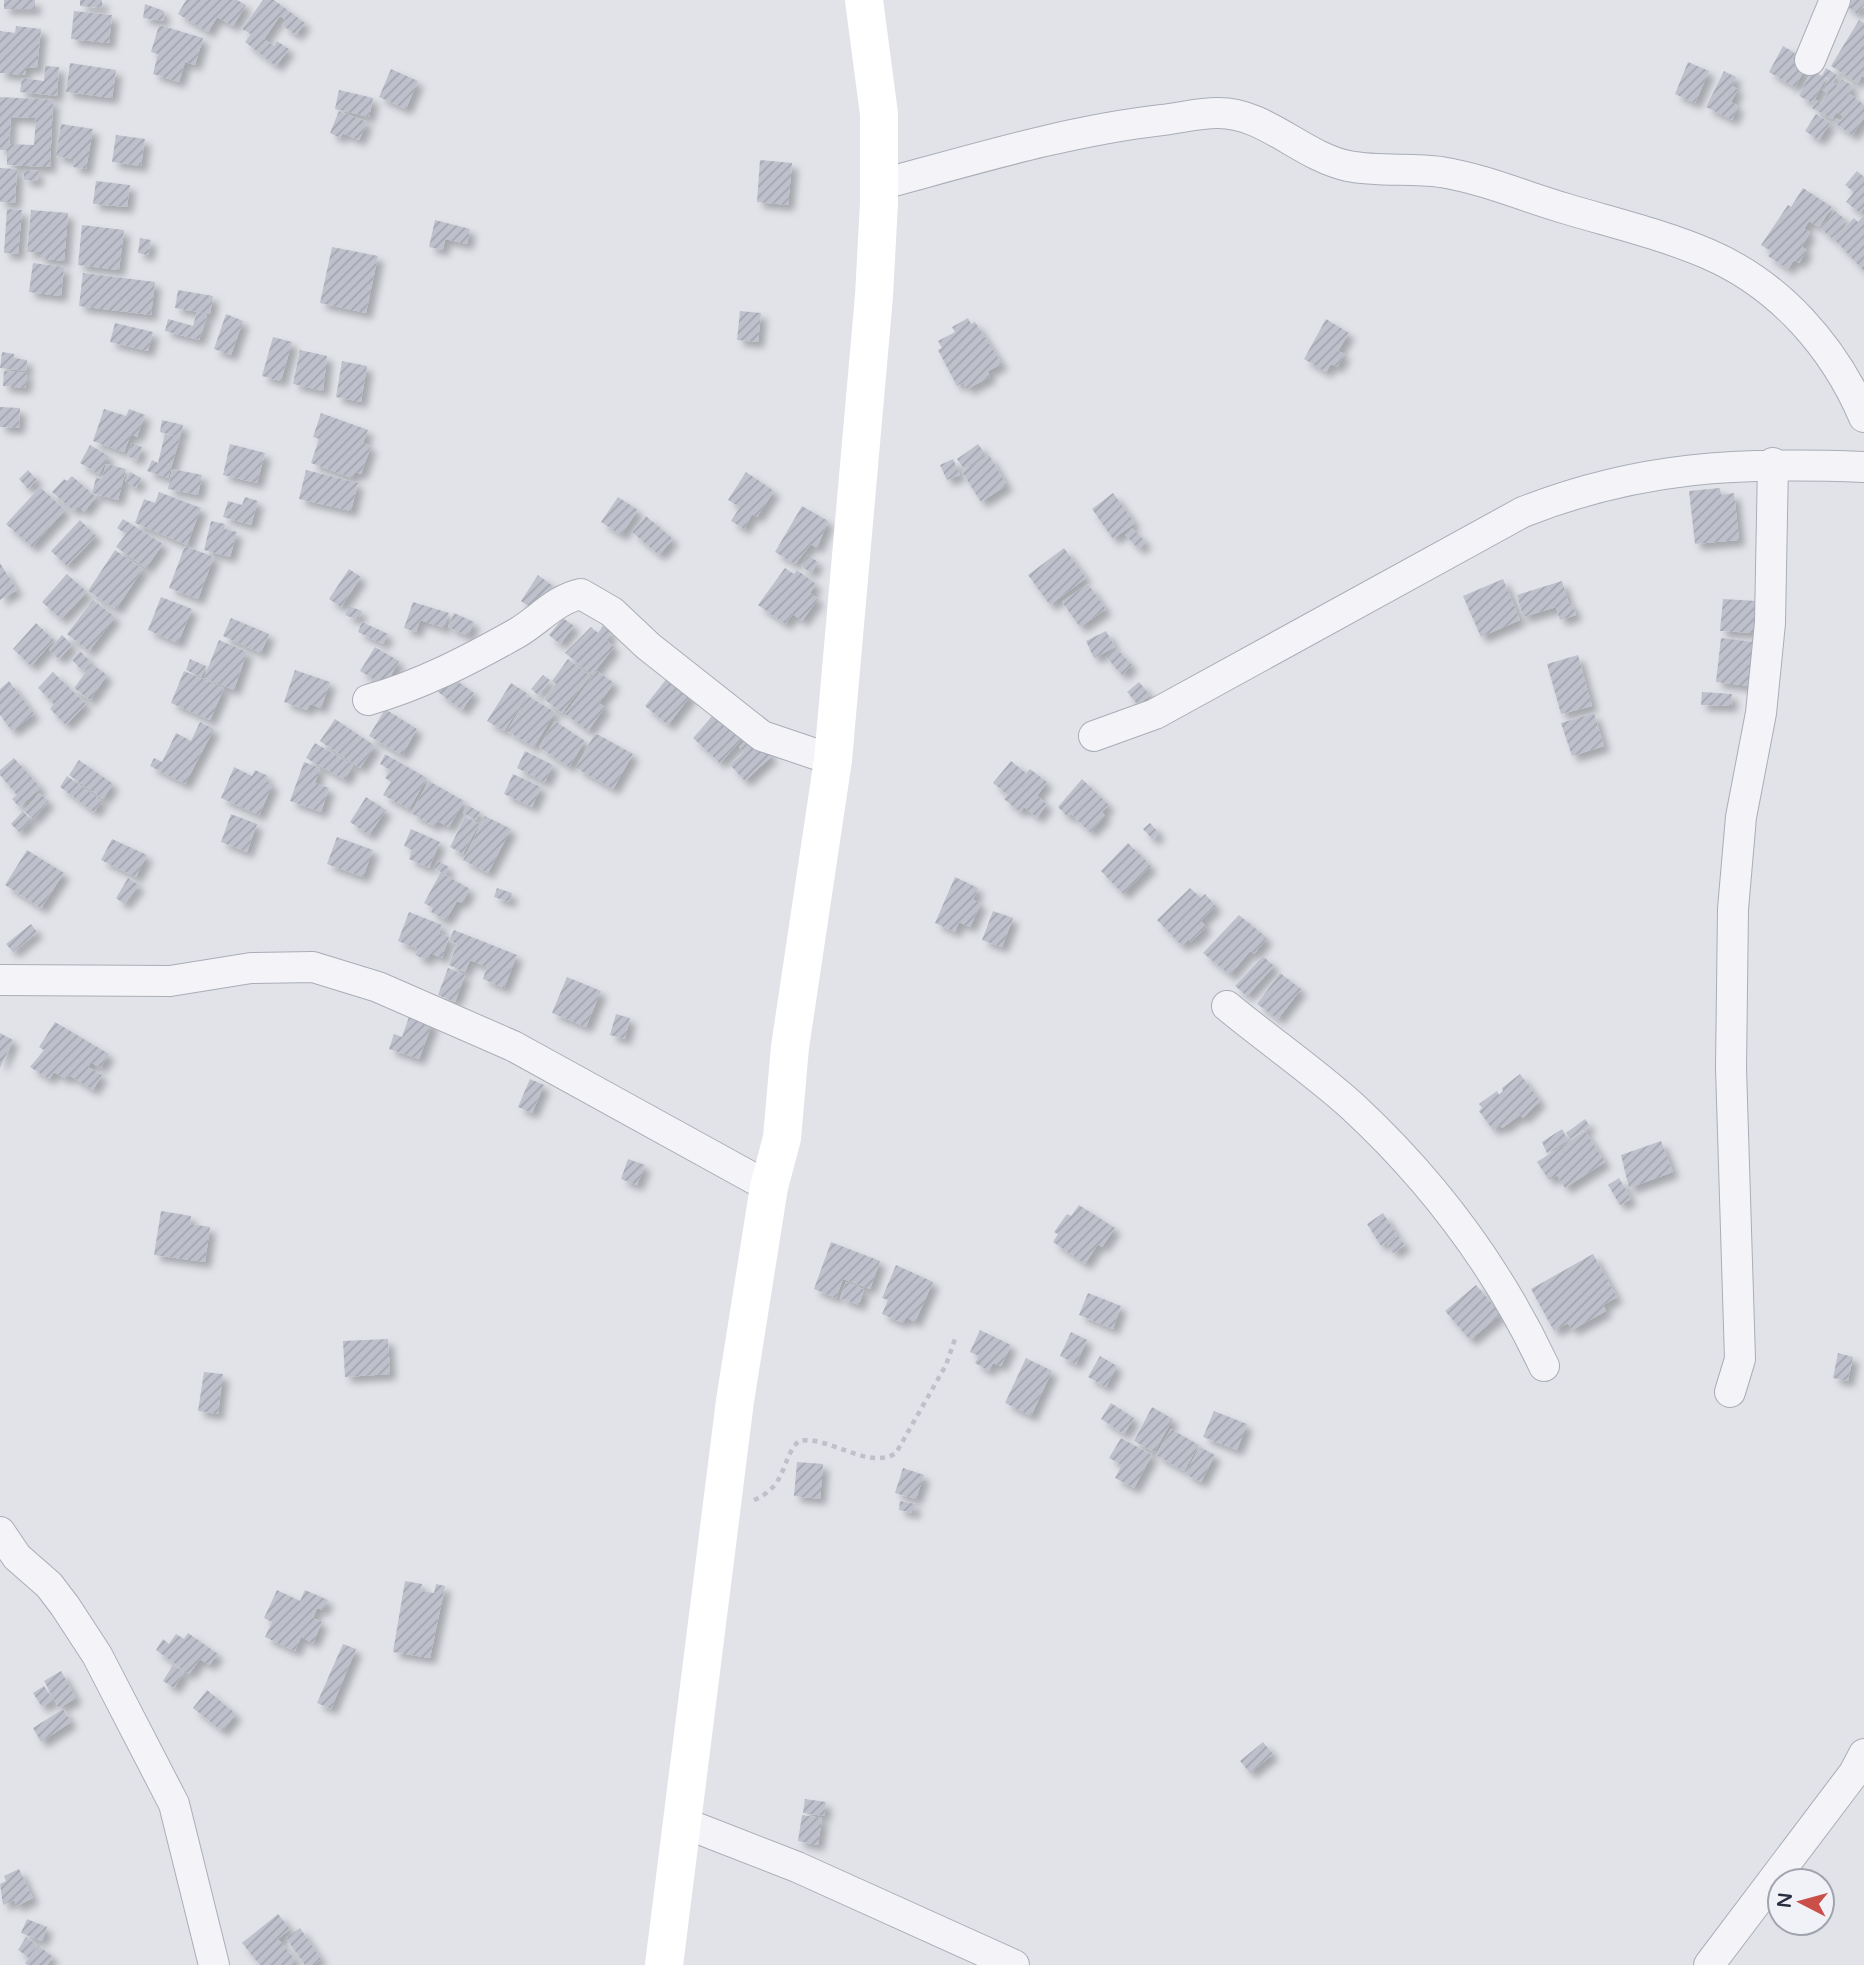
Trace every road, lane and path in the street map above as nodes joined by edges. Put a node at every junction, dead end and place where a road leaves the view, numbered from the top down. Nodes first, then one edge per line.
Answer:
1 (864, 0) edge
2 (1835, 0) edge
3 (1810, 60) dead end
4 (879, 186) junction
5 (1864, 417) edge
6 (1773, 463) junction
7 (1864, 467) edge
8 (368, 700) dead end
9 (1094, 736) dead end
10 (833, 760) junction
11 (0, 980) edge
12 (1227, 1006) dead end
13 (769, 1187) junction
14 (955, 1339) dead end
15 (1544, 1366) dead end
16 (1730, 1392) dead end
17 (723, 1500) junction
18 (0, 1532) edge
19 (1864, 1754) edge
20 (684, 1823) junction
21 (214, 1965) edge
22 (664, 1965) edge
23 (1014, 1965) edge
24 (1709, 1965) edge

1 - 4 street
2 - 3 street
4 - 5 street
4 - 10 street
6 - 7 street
6 - 9 street
6 - 16 street
8 - 10 street
10 - 13 street
11 - 13 street
12 - 15 street
13 - 17 street
14 - 17 path
17 - 20 street
18 - 21 street
19 - 24 street
20 - 22 street
20 - 23 street

